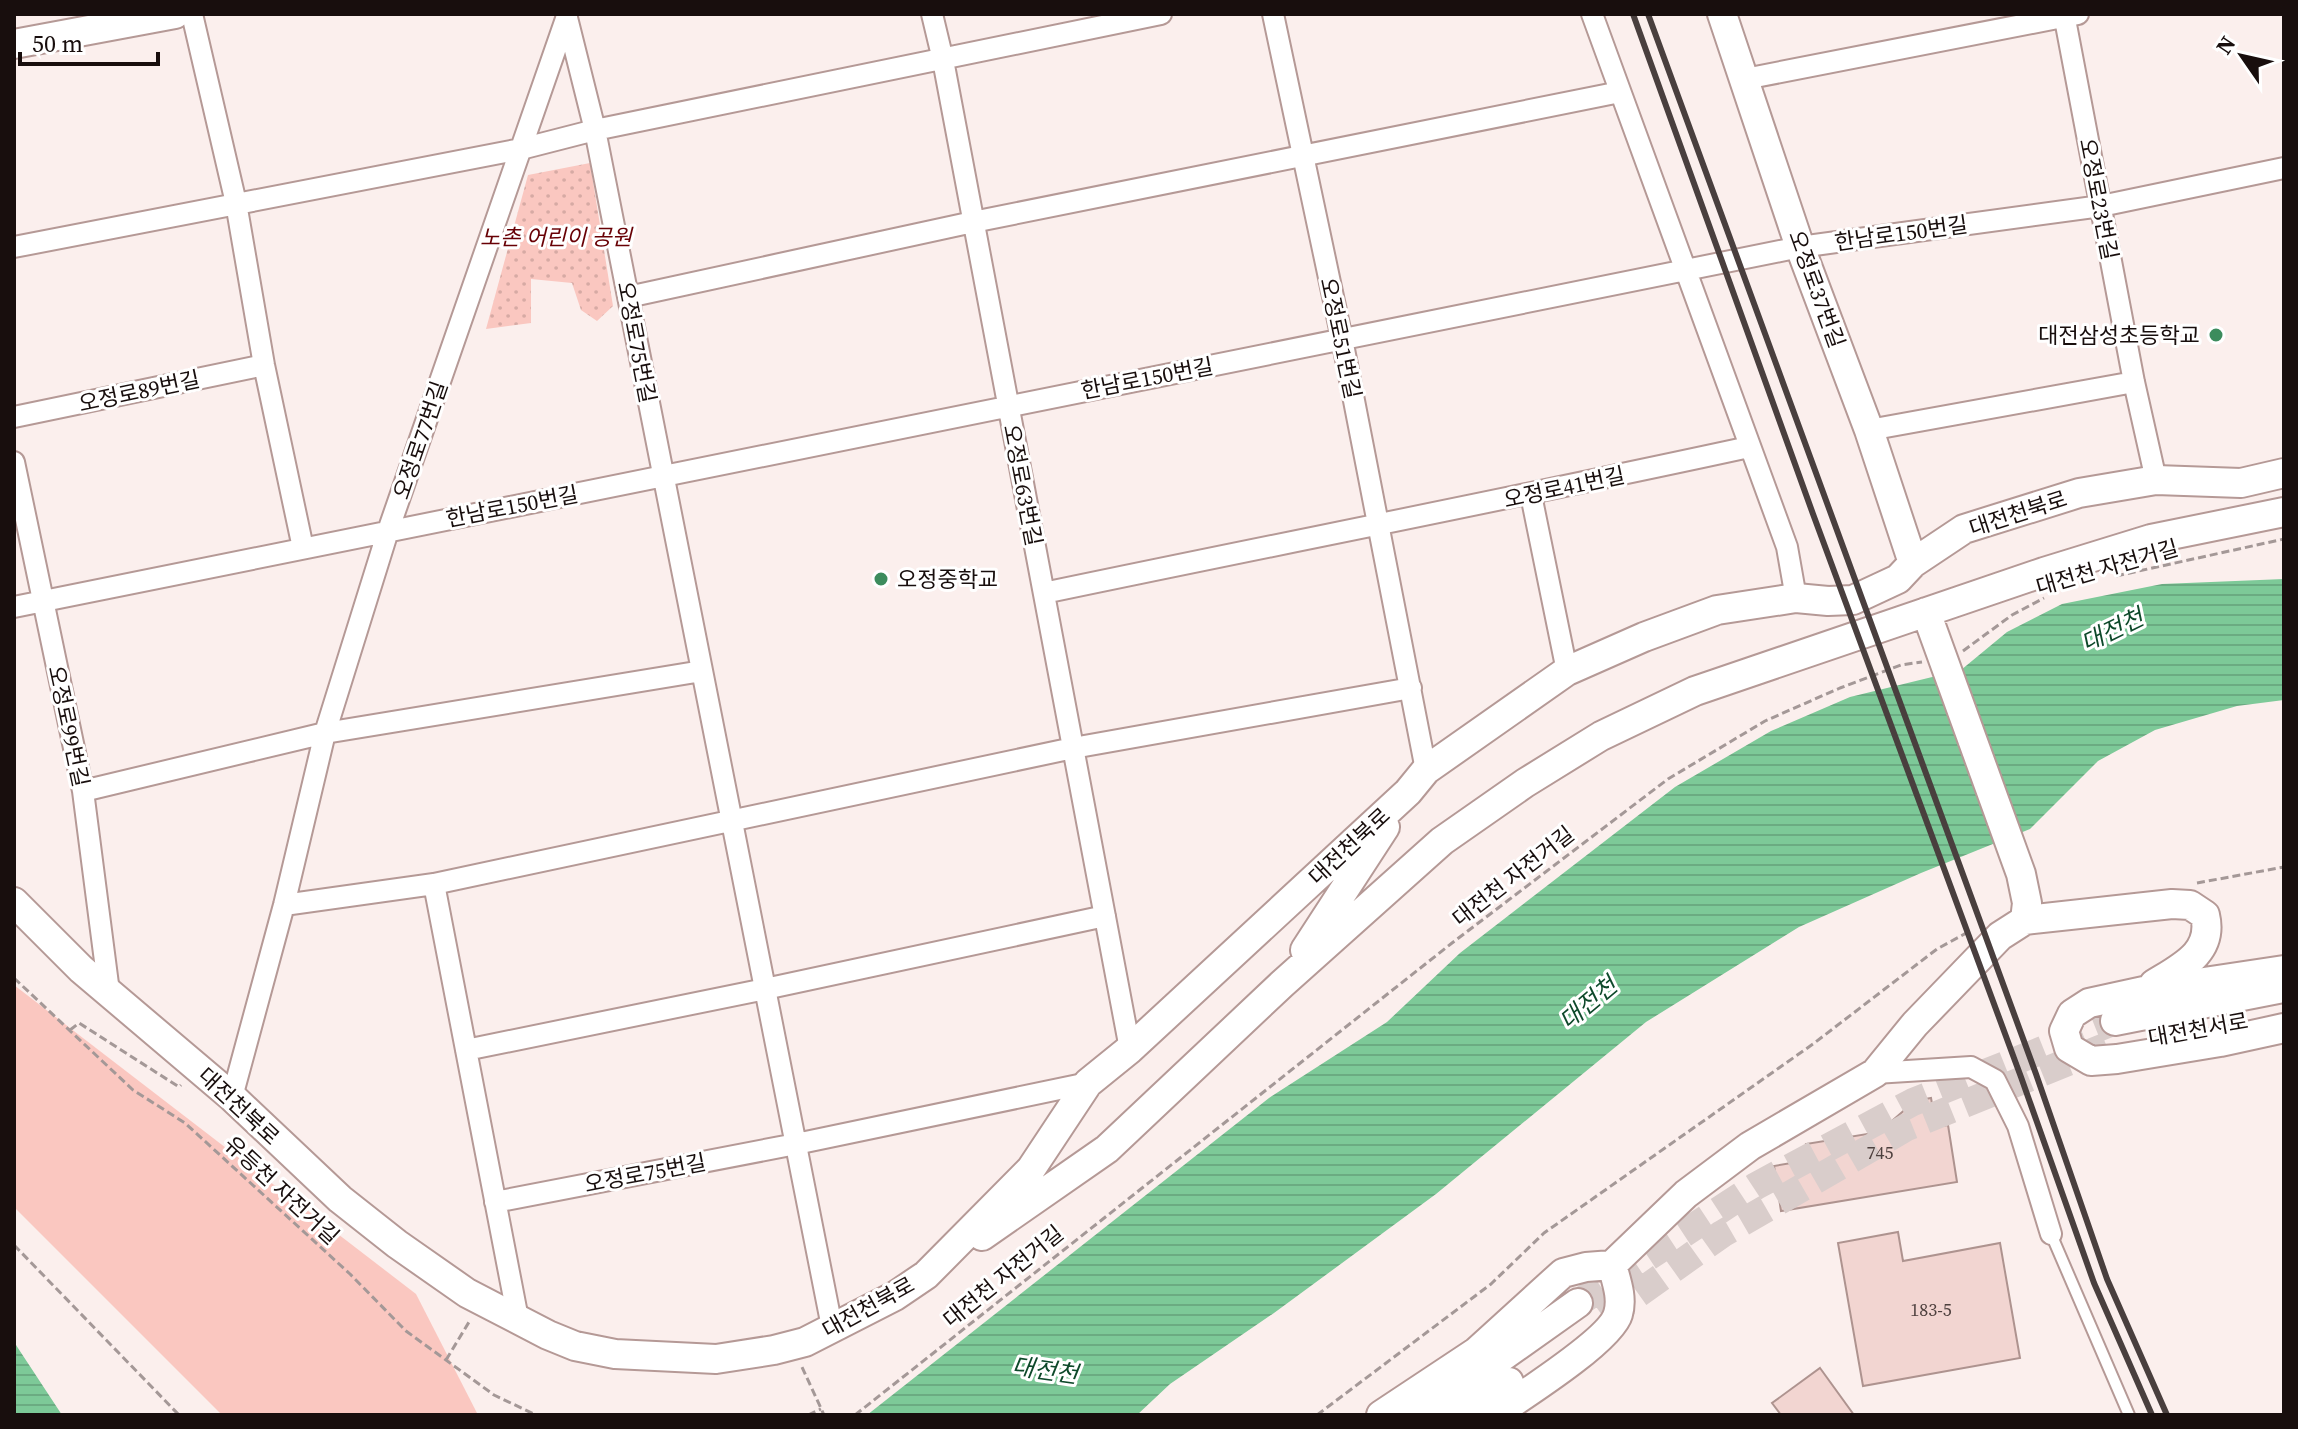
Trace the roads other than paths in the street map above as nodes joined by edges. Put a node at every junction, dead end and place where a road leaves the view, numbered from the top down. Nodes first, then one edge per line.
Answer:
1 (175, 14) edge
2 (192, 14) edge
3 (932, 14) edge
4 (1161, 14) edge
5 (1273, 14) edge
6 (1592, 14) edge
7 (1722, 14) edge
8 (567, 15) edge
9 (2069, 15) edge
10 (14, 44) edge
11 (943, 60) junction
12 (1745, 79) junction
13 (1620, 92) junction
14 (595, 130) junction
15 (521, 149) junction
16 (1302, 154) junction
17 (2284, 168) edge
18 (236, 203) junction
19 (2101, 206) junction
20 (973, 222) junction
21 (14, 247) edge
22 (1800, 247) junction
23 (1687, 270) junction
24 (628, 297) junction
25 (1342, 339) junction
26 (264, 365) junction
27 (2134, 382) junction
28 (1008, 406) junction
29 (14, 417) edge
30 (1869, 430) junction
31 (1749, 447) junction
32 (14, 462) edge
33 (2284, 473) edge
34 (664, 476) junction
35 (2156, 480) junction
36 (1531, 495) junction
37 (2284, 496) edge
38 (2284, 512) edge
39 (1378, 523) junction
40 (388, 531) junction
41 (303, 548) junction
42 (1913, 563) junction
43 (2047, 583) junction
44 (1044, 593) junction
45 (1796, 598) junction
46 (43, 601) junction
47 (14, 607) edge
48 (1926, 612) junction
49 (702, 671) junction
50 (1567, 671) junction
51 (1411, 688) junction
52 (325, 733) junction
53 (1073, 748) junction
54 (1426, 770) junction
55 (83, 791) junction
56 (1408, 792) junction
57 (732, 821) junction
58 (434, 884) junction
59 (14, 902) edge
60 (284, 905) junction
61 (1105, 916) junction
62 (2025, 920) junction
63 (14, 923) edge
64 (81, 969) junction
65 (2284, 970) edge
66 (1282, 984) junction
67 (2284, 988) edge
68 (765, 989) junction
69 (2144, 991) junction
70 (109, 992) junction
71 (2284, 1014) edge
72 (2284, 1028) edge
73 (2106, 1042) junction
74 (1130, 1049) junction
75 (466, 1050) junction
76 (1875, 1073) junction
77 (1088, 1083) junction
78 (232, 1097) junction
79 (796, 1144) junction
80 (495, 1202) junction
81 (2051, 1234) joint
82 (1612, 1265) junction
83 (926, 1275) junction
84 (518, 1319) junction
85 (832, 1327) junction
86 (1381, 1415) edge
87 (1420, 1415) edge
88 (1460, 1415) edge
89 (1494, 1415) edge
90 (2129, 1415) edge

1 - 10 main road
2 - 18 street
3 - 11 street, 오정로63번길
4 - 11 street
5 - 16 street, 오정로51번길
6 - 13 street
7 - 12 main road, 오정로37번길
8 - 14 street, 오정로75번길
8 - 15 street, 오정로77번길
9 - 12 street, 오정로23번길
9 - 19 street, 오정로23번길
11 - 14 street
11 - 20 street, 오정로63번길
12 - 22 main road, 오정로37번길
13 - 16 street
13 - 23 street
14 - 15 street
14 - 24 street, 오정로75번길
15 - 18 street
15 - 40 street, 오정로77번길
16 - 20 street
16 - 25 street, 오정로51번길
17 - 19 street, 한남로150번길
18 - 21 street
18 - 26 street
19 - 22 street, 한남로150번길
19 - 27 street, 오정로23번길
20 - 24 street
20 - 28 street, 오정로63번길
22 - 23 street, 한남로150번길
22 - 30 main road, 오정로37번길
23 - 25 street, 한남로150번길
23 - 31 street
24 - 34 street, 오정로75번길
25 - 28 street, 한남로150번길
25 - 39 street, 오정로51번길
26 - 29 street, 오정로89번길
26 - 41 street
27 - 30 street
27 - 35 street, 오정로23번길
28 - 34 street, 한남로150번길
28 - 44 street, 오정로63번길
30 - 42 main road, 오정로37번길
31 - 36 street, 오정로41번길
31 - 45 street
32 - 46 street, 오정로99번길
33 - 35 main road, 대전천북로
34 - 40 street, 한남로150번길
34 - 49 street, 오정로75번길
35 - 42 main road, 대전천북로
36 - 39 street, 오정로41번길
36 - 50 street
37 - 43 main road
38 - 43 main road
39 - 44 street
39 - 51 street, 오정로51번길
40 - 41 street, 한남로150번길
40 - 52 street, 오정로77번길
41 - 46 street, 한남로150번길
42 - 45 main road, 대전천북로
43 - 48 main road
44 - 53 street, 오정로63번길
45 - 50 main road, 대전천북로
46 - 47 street, 한남로150번길
46 - 55 street, 오정로99번길
48 - 62 main road
48 - 66 main road
49 - 52 street
49 - 57 street, 오정로75번길
50 - 54 main road, 대전천북로
51 - 53 street
51 - 54 street, 오정로51번길
52 - 55 street
52 - 60 street, 오정로77번길
53 - 57 street
53 - 61 street, 오정로63번길
54 - 56 main road, 대전천북로
55 - 70 street, 오정로99번길
56 - 66 main road
56 - 74 main road, 대전천북로
57 - 58 street
57 - 68 street, 오정로75번길
58 - 60 street
58 - 75 street
59 - 64 main road, 대전천북로
60 - 78 street, 오정로77번길
61 - 68 street
61 - 74 street, 오정로63번길
62 - 69 main road
62 - 76 main road
63 - 64 main road
64 - 70 main road, 대전천북로
65 - 69 main road
66 - 83 main road
67 - 73 main road
68 - 75 street
68 - 79 street, 오정로75번길
69 - 73 main road
70 - 78 main road, 대전천북로
71 - 73 main road, 대전천서로
72 - 73 main road
74 - 77 main road, 대전천북로
75 - 80 street
76 - 81 street
76 - 82 main road
77 - 79 street, 오정로75번길
77 - 83 main road, 대전천북로
78 - 84 main road, 대전천북로
79 - 80 street, 오정로75번길
79 - 85 street, 오정로75번길
80 - 84 street
81 - 90 lane
82 - 86 main road
82 - 89 main road
83 - 85 main road, 대전천북로
84 - 85 main road, 대전천북로
87 - 88 main road

